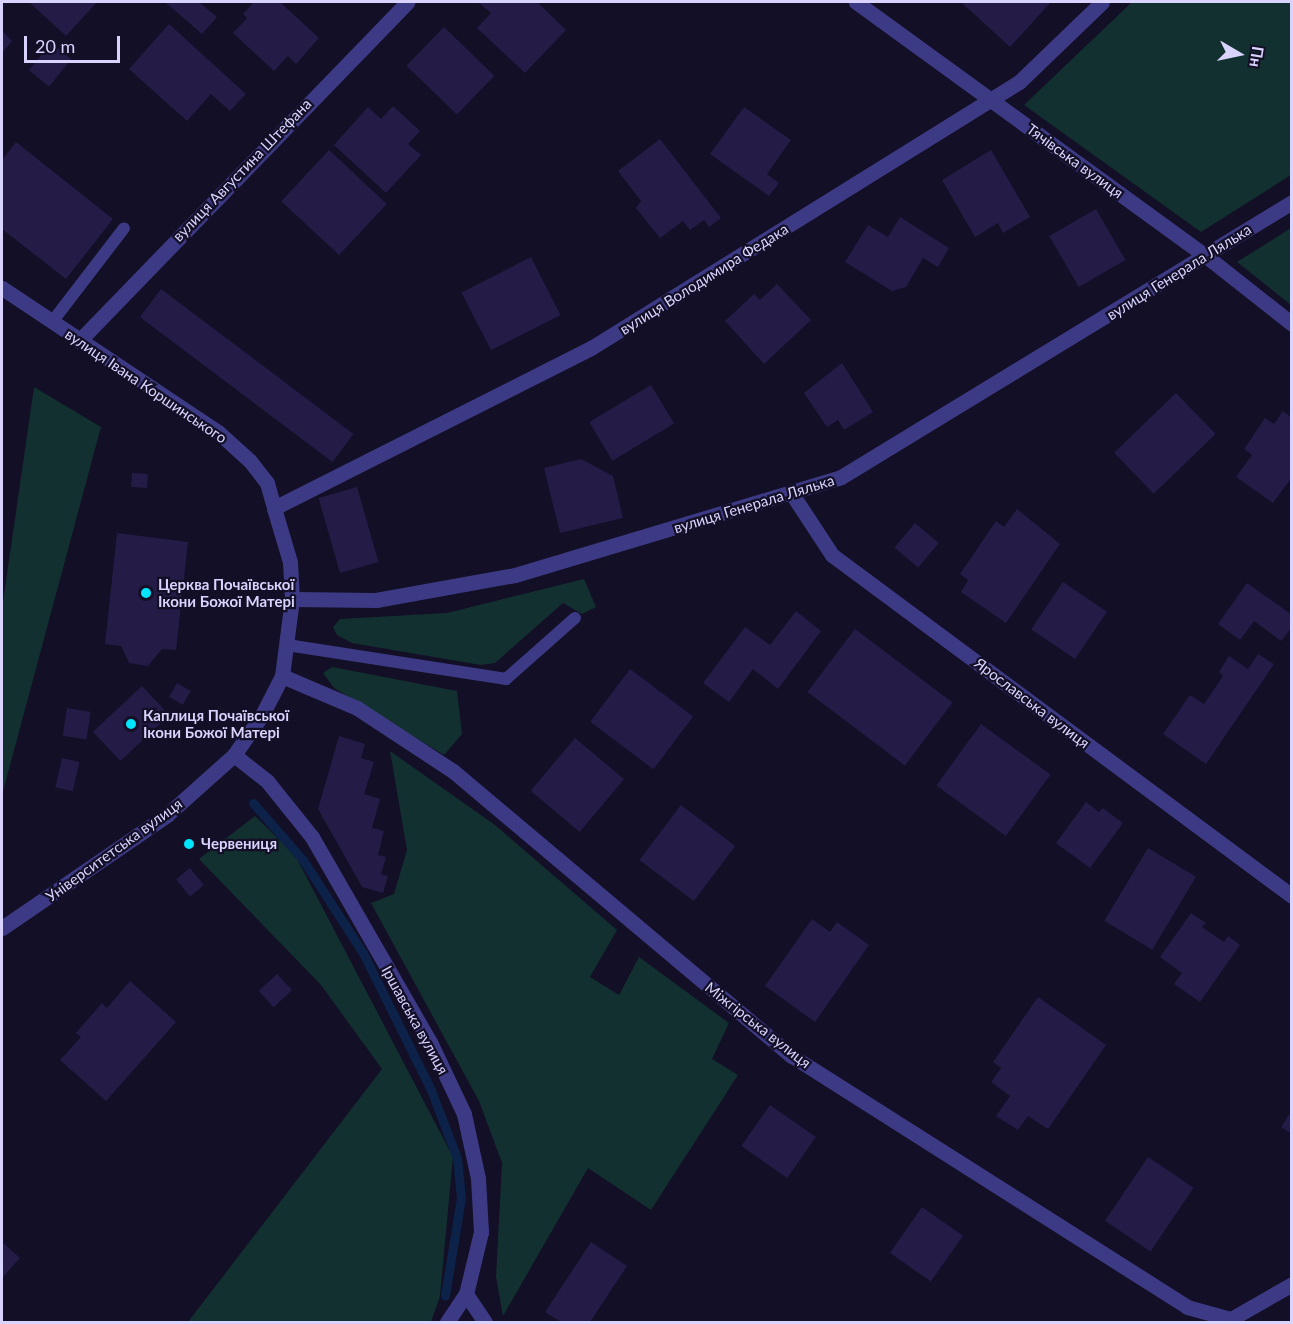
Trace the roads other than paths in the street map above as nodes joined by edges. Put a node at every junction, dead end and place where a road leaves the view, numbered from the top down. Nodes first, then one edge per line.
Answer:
1 (407, 2) edge
2 (856, 2) edge
3 (1102, 2) edge
4 (992, 100) junction
5 (1292, 202) edge
6 (124, 228) dead end
7 (1206, 256) junction
8 (2, 288) edge
9 (52, 322) junction
10 (1292, 324) edge
11 (79, 341) junction
12 (792, 494) junction
13 (274, 508) junction
14 (292, 599) junction
15 (575, 618) dead end
16 (287, 645) junction
17 (282, 676) junction
18 (234, 755) junction
19 (1292, 896) edge
20 (2, 928) edge
21 (1292, 1284) edge
22 (466, 1294) junction
23 (447, 1323) edge
24 (485, 1323) edge

1 - 11 street, вулиця Августина Штефана
2 - 4 street, Тячівська вулиця
3 - 4 street, вулиця Володимира Федака
4 - 7 street, Тячівська вулиця
4 - 13 street, вулиця Володимира Федака
5 - 7 street, вулиця Генерала Лялька
6 - 9 lane
7 - 10 street, Тячівська вулиця
7 - 12 street, вулиця Генерала Лялька
8 - 9 street, вулиця Івана Коршинського
9 - 11 street, вулиця Івана Коршинського
11 - 13 street, вулиця Івана Коршинського
12 - 14 street, вулиця Генерала Лялька
12 - 19 street, Ярославська вулиця
13 - 14 street, вулиця Івана Коршинського
14 - 16 street, вулиця Івана Коршинського
15 - 16 lane
16 - 17 street, вулиця Івана Коршинського
17 - 18 street, Університетська вулиця
17 - 21 street, Міжгірська вулиця
18 - 20 street, Університетська вулиця
18 - 22 street, Іршавська вулиця
22 - 23 street, Іршавська вулиця
22 - 24 street

